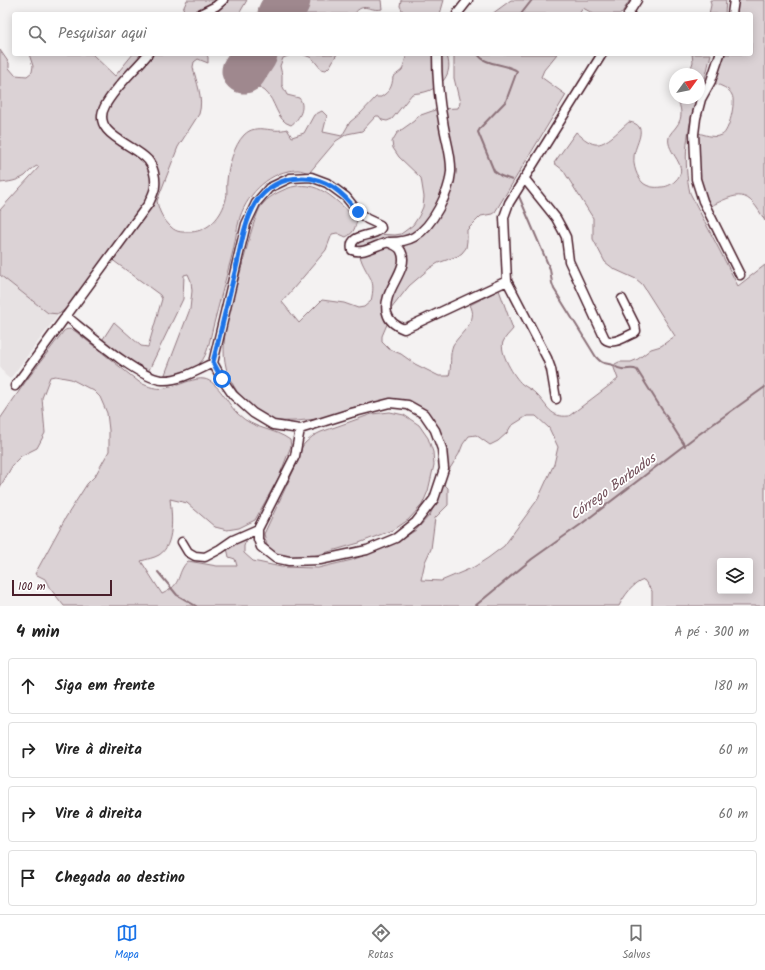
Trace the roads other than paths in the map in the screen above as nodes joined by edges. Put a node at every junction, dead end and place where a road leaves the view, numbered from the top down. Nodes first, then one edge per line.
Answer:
1 (224, 0) edge
2 (468, 0) edge
3 (637, 0) edge
4 (734, 0) edge
5 (204, 12) edge
6 (459, 12) edge
7 (629, 12) edge
8 (732, 12) edge
9 (146, 56) edge
10 (437, 56) edge
11 (601, 56) edge
12 (719, 56) edge
13 (524, 178) junction
14 (388, 242) junction
15 (740, 275) dead end
16 (507, 281) junction
17 (622, 299) dead end
18 (66, 316) junction
19 (213, 362) junction
20 (15, 386) dead end
21 (556, 399) dead end
22 (300, 429) junction
23 (258, 529) junction
24 (182, 542) dead end

1 - 5 street
2 - 6 street
3 - 7 street
4 - 8 street
9 - 18 street
10 - 14 street
11 - 13 street
12 - 15 street
13 - 16 street
13 - 17 street
14 - 16 street
14 - 19 street
16 - 21 street
18 - 19 street
18 - 20 street
19 - 22 street
22 - 23 street
22 - 23 street
23 - 24 street

